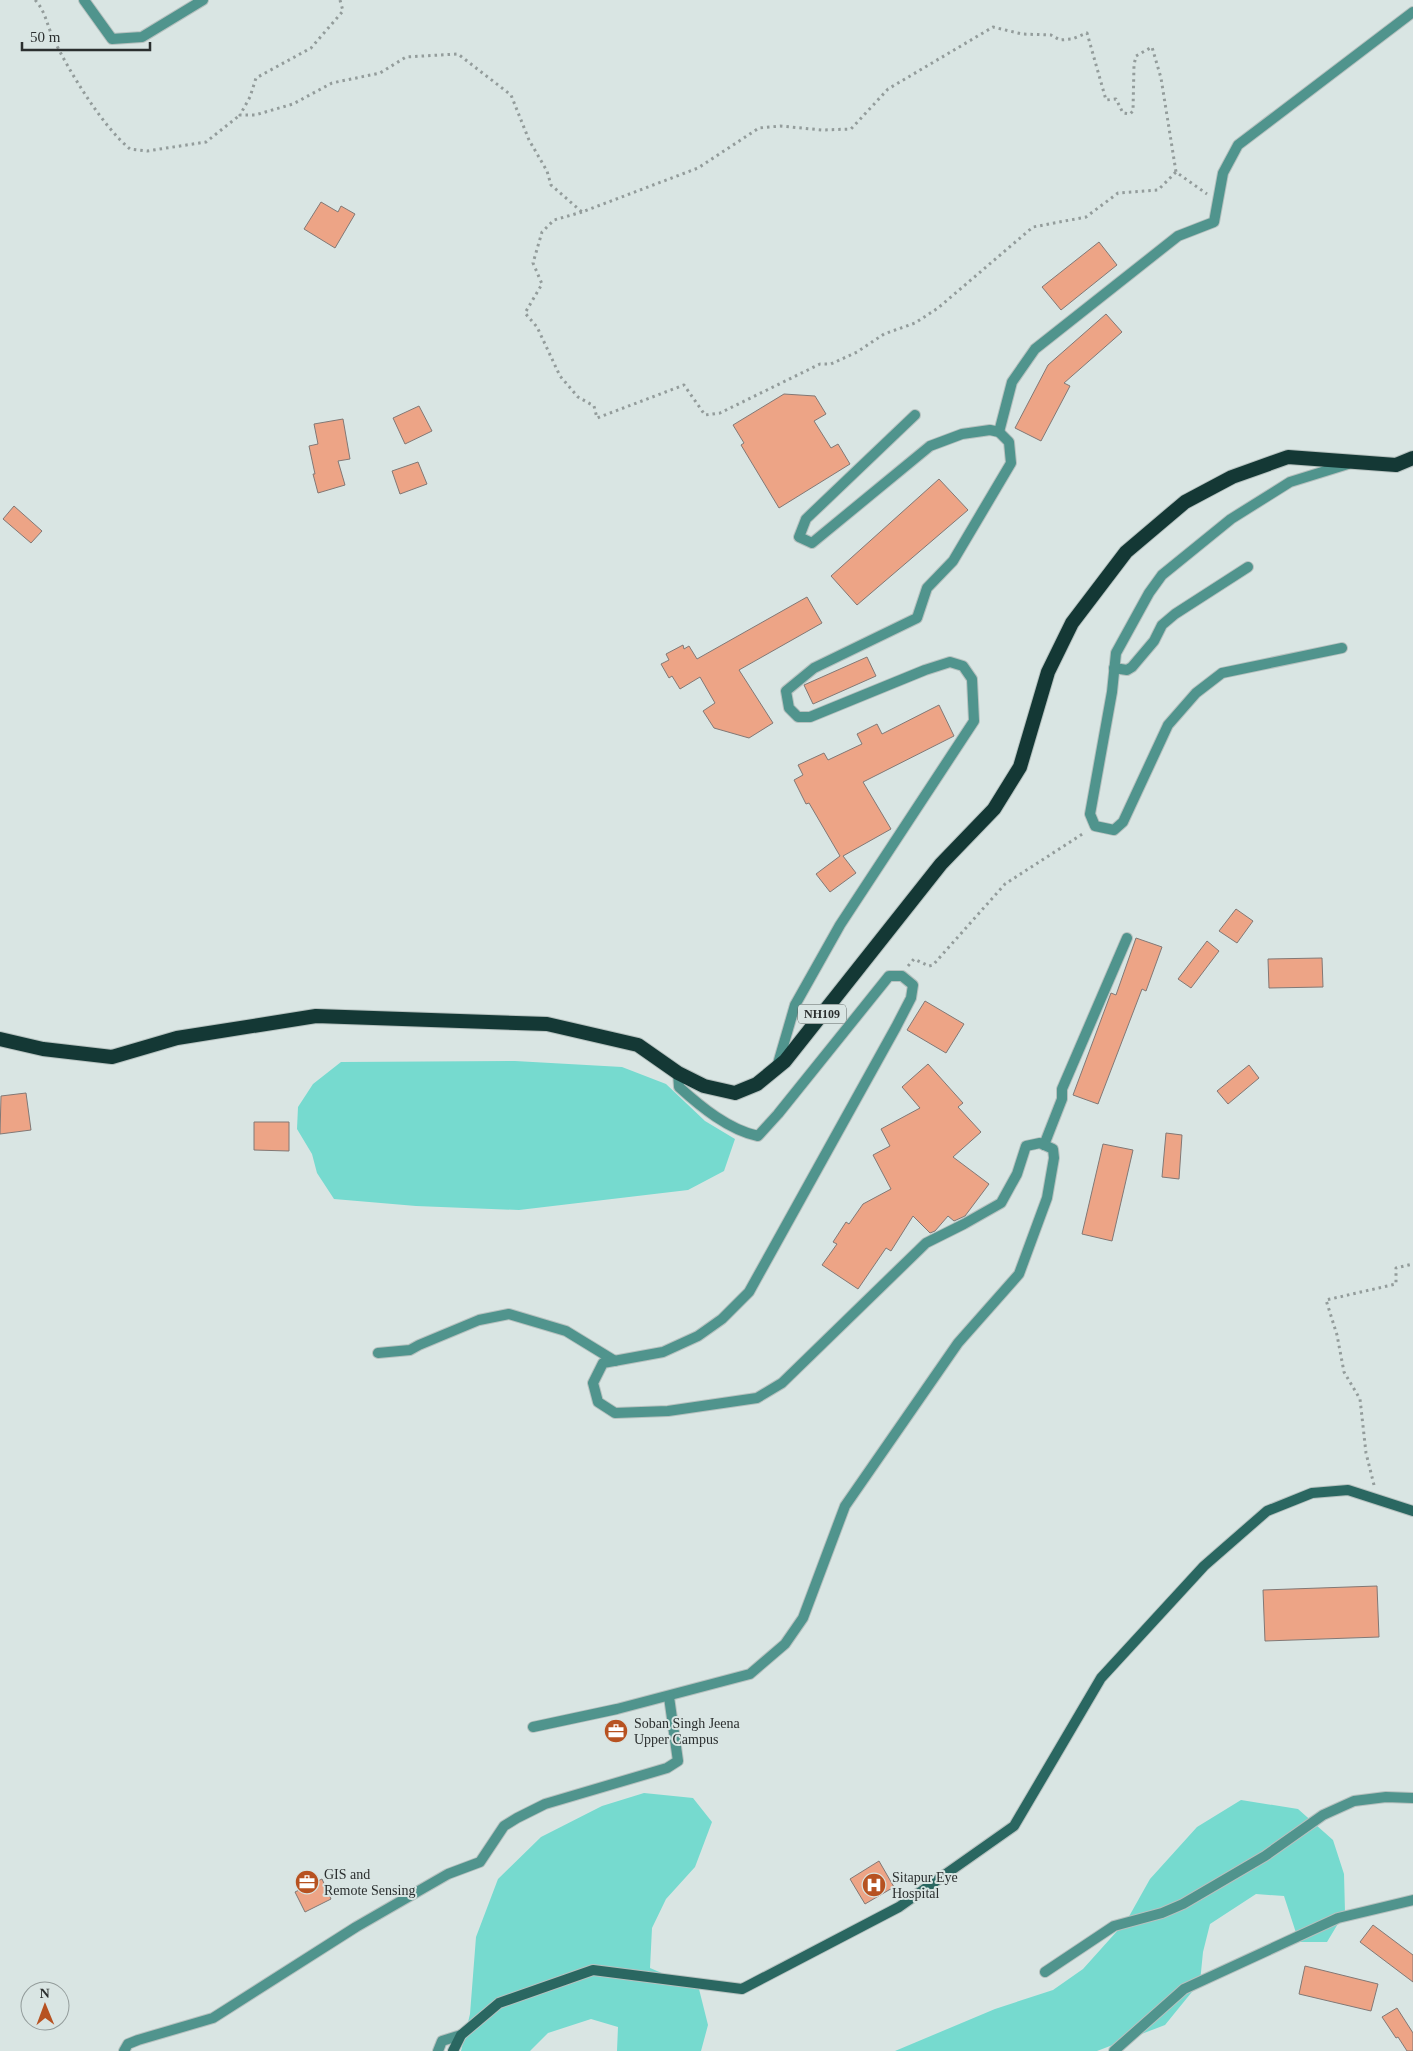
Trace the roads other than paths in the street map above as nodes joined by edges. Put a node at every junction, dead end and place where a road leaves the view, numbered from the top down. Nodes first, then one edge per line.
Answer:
1 (84, 0) edge
2 (203, 0) edge
3 (1413, 12) edge
4 (915, 415) dead end
5 (999, 432) junction
6 (1413, 458) edge
7 (1354, 462) junction
8 (1248, 567) dead end
9 (1342, 648) dead end
10 (1114, 668) junction
11 (1127, 938) dead end
12 (0, 1039) edge
13 (777, 1068) junction
14 (678, 1073) junction
15 (1044, 1145) junction
16 (378, 1353) dead end
17 (615, 1361) junction
18 (1413, 1511) edge
19 (669, 1697) junction
20 (533, 1727) dead end
21 (1413, 1798) edge
22 (1413, 1900) edge
23 (1044, 1972) dead end
24 (461, 2035) junction
25 (124, 2051) edge
26 (438, 2051) edge
27 (453, 2051) edge
28 (1114, 2051) edge

1 - 2 street
3 - 5 street
4 - 5 street
5 - 13 street
6 - 7 highway, NH109
7 - 10 street
7 - 13 highway, NH109
8 - 10 street
9 - 10 street
11 - 15 street
12 - 14 highway, NH109
13 - 14 highway, NH109
14 - 17 street
15 - 17 street
15 - 19 street
16 - 17 street
18 - 24 main road
19 - 20 street
19 - 25 street
21 - 23 street
22 - 28 street
24 - 26 street
24 - 27 main road

